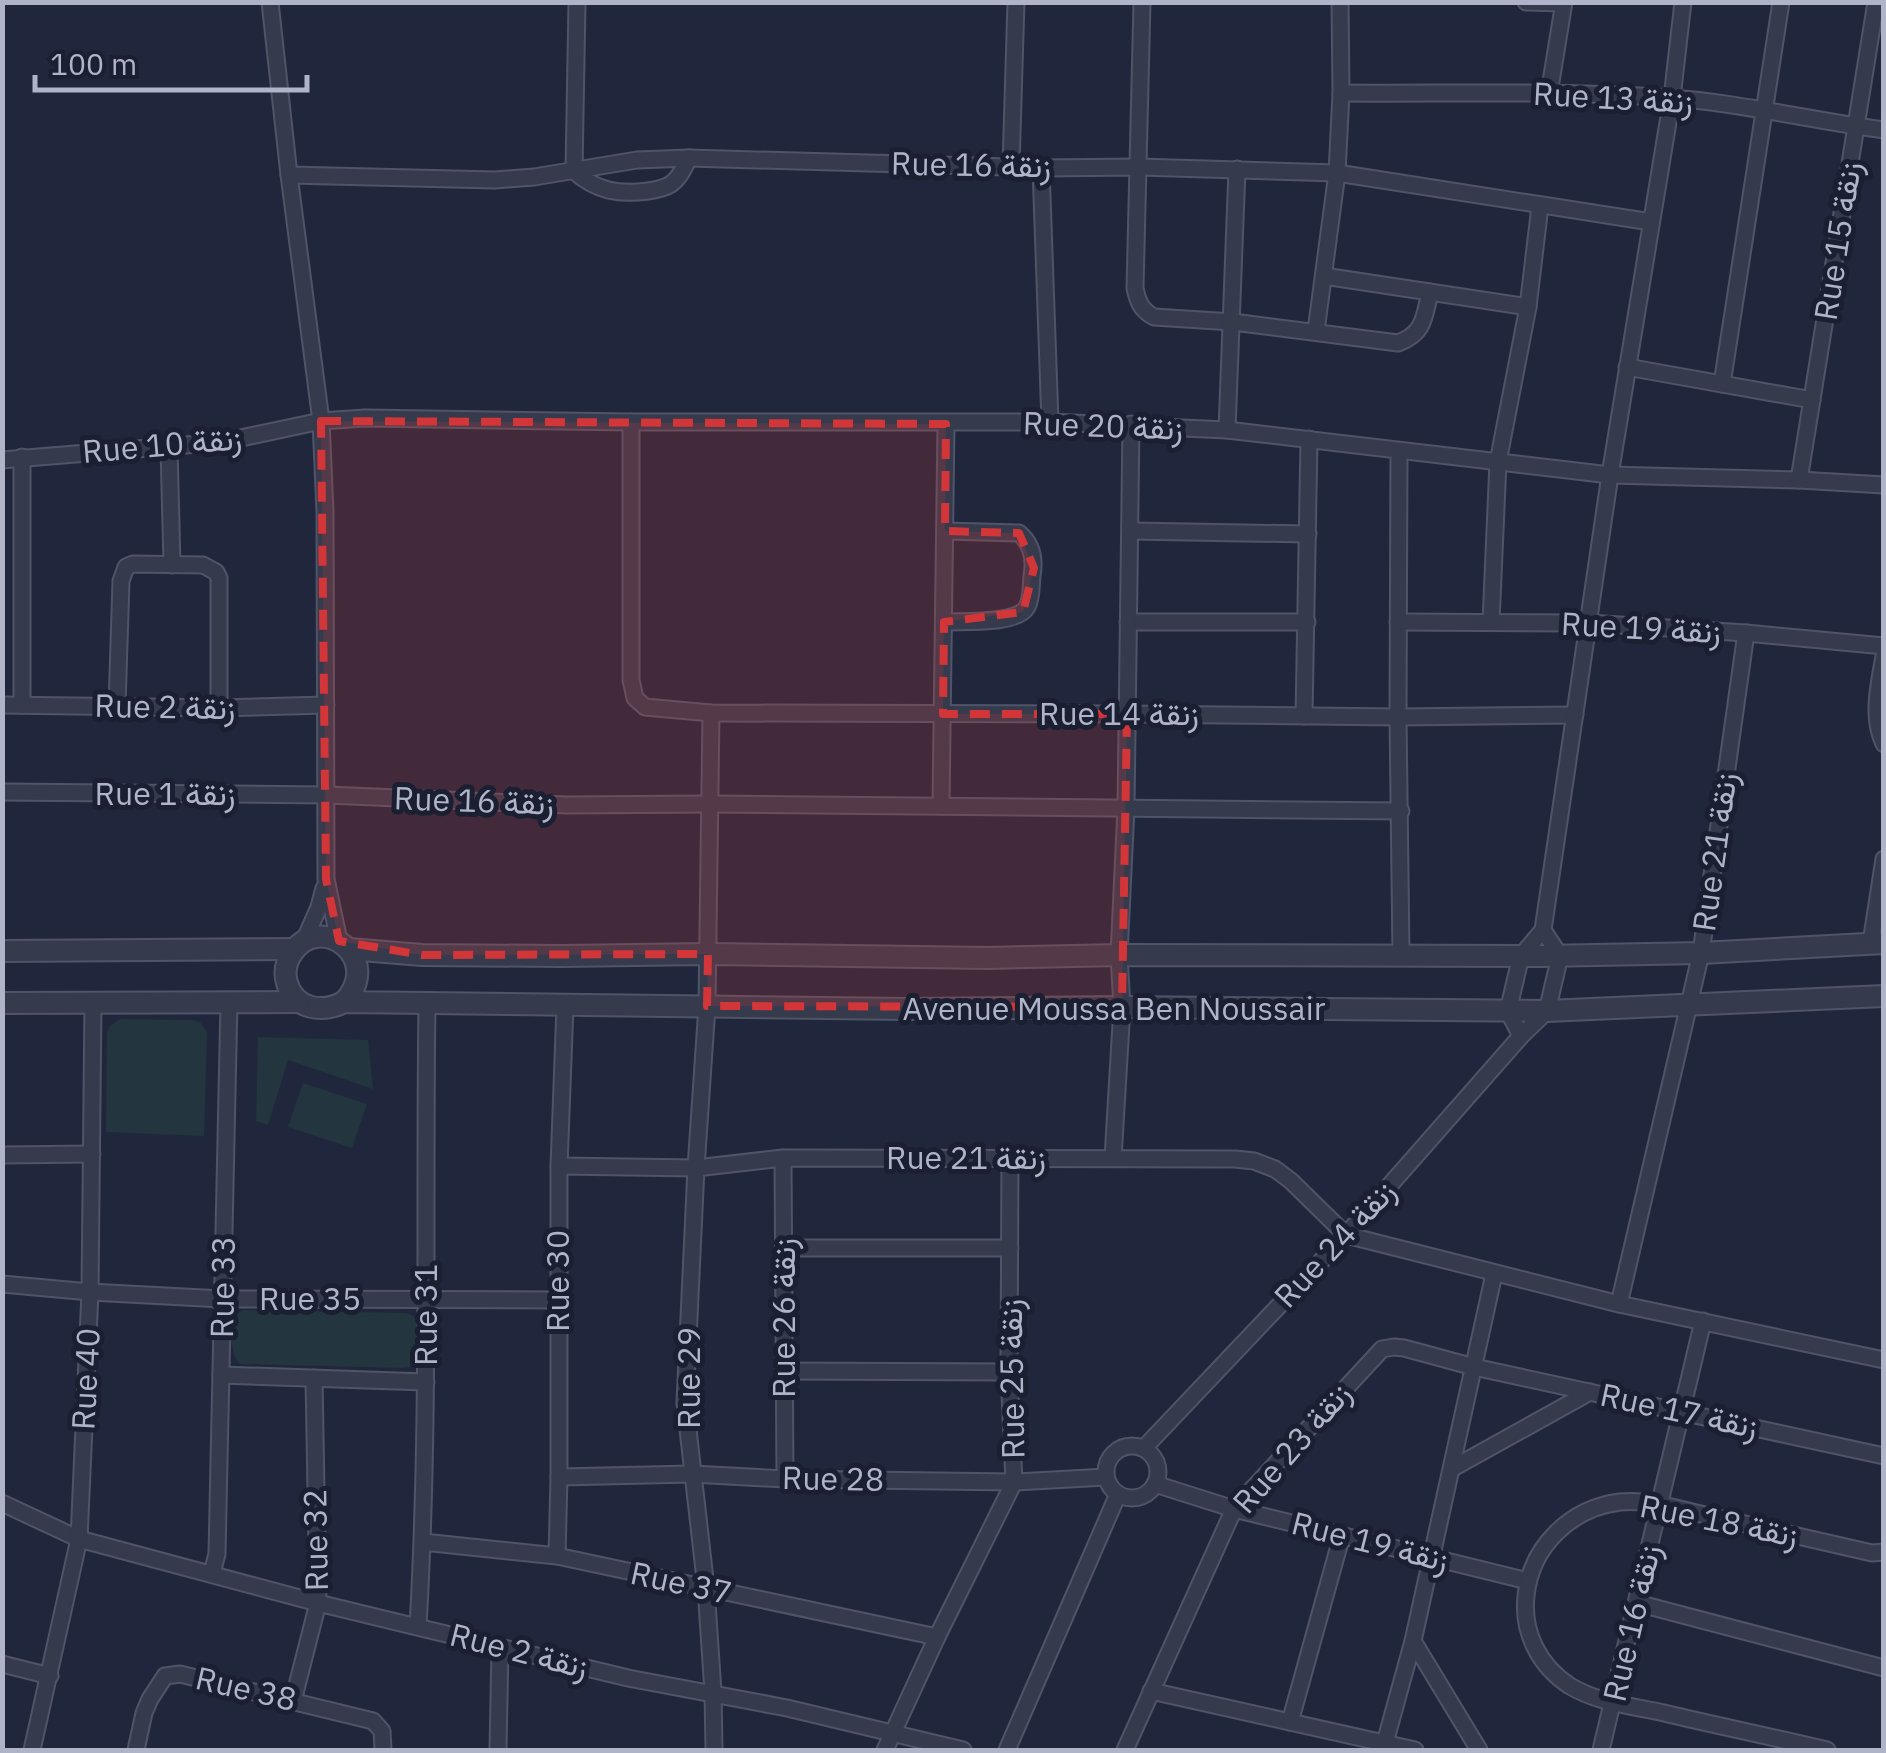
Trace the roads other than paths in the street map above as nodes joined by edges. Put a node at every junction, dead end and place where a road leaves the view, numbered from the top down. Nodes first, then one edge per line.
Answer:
1 (270, 2) edge
2 (576, 2) edge
3 (1016, 2) edge
4 (1142, 2) edge
5 (1340, 2) edge
6 (1526, 2) edge
7 (1683, 2) edge
8 (1781, 2) edge
9 (1876, 2) edge
10 (1564, 3) edge
11 (1340, 93) junction
12 (1550, 94) junction
13 (1672, 98) junction
14 (1766, 110) junction
15 (1856, 126) junction
16 (1884, 130) edge
17 (689, 158) junction
18 (1011, 166) junction
19 (1139, 166) junction
20 (1041, 168) junction
21 (1237, 170) junction
22 (574, 171) junction
23 (1337, 173) junction
24 (289, 175) junction
25 (1540, 206) junction
26 (1651, 222) junction
27 (1324, 276) junction
28 (1430, 292) junction
29 (1528, 307) junction
30 (1233, 322) junction
31 (1316, 330) junction
32 (1627, 367) junction
33 (1722, 384) junction
34 (1812, 400) junction
35 (320, 421) junction
36 (631, 422) junction
37 (1050, 422) junction
38 (946, 424) junction
39 (1131, 424) junction
40 (1227, 430) junction
41 (1309, 439) junction
42 (169, 446) junction
43 (1399, 451) junction
44 (22, 457) junction
45 (2, 460) edge
46 (1498, 462) junction
47 (1610, 475) junction
48 (1799, 480) junction
49 (1884, 485) edge
50 (945, 531) junction
51 (1131, 531) junction
52 (1308, 534) junction
53 (172, 565) junction
54 (944, 622) junction
55 (1128, 622) junction
56 (1307, 622) junction
57 (1398, 622) junction
58 (1491, 622) junction
59 (1588, 623) junction
60 (1746, 633) junction
61 (1884, 646) edge
62 (1884, 656) edge
63 (2, 705) edge
64 (22, 705) junction
65 (326, 705) junction
66 (117, 706) junction
67 (219, 708) junction
68 (711, 713) junction
69 (943, 714) junction
70 (1127, 714) junction
71 (1575, 715) junction
72 (1304, 716) junction
73 (1398, 718) junction
74 (1884, 744) edge
75 (2, 792) edge
76 (328, 795) junction
77 (711, 804) junction
78 (940, 806) junction
79 (1126, 808) junction
80 (1400, 811) junction
81 (1884, 859) edge
82 (326, 879) junction
83 (1544, 930) junction
84 (1877, 943) edge
85 (300, 945) junction
86 (344, 945) junction
87 (2, 950) edge
88 (1701, 952) junction
89 (708, 954) junction
90 (1120, 955) junction
91 (1401, 955) junction
92 (1522, 956) junction
93 (1560, 956) junction
94 (1884, 996) edge
95 (229, 1001) junction
96 (93, 1002) junction
97 (299, 1002) junction
98 (344, 1002) junction
99 (426, 1003) junction
100 (2, 1004) edge
101 (564, 1006) junction
102 (708, 1006) junction
103 (1688, 1006) junction
104 (1122, 1007) junction
105 (1508, 1011) junction
106 (1548, 1012) junction
107 (1520, 1036) junction
108 (92, 1154) junction
109 (2, 1155) edge
110 (784, 1158) junction
111 (1010, 1158) junction
112 (1113, 1158) junction
113 (559, 1166) junction
114 (696, 1168) junction
115 (1346, 1235) junction
116 (784, 1248) junction
117 (1010, 1248) junction
118 (1494, 1274) junction
119 (2, 1284) edge
120 (90, 1292) junction
121 (222, 1299) junction
122 (426, 1300) junction
123 (558, 1300) junction
124 (1619, 1304) junction
125 (1702, 1321) junction
126 (1884, 1360) edge
127 (1474, 1367) junction
128 (784, 1372) junction
129 (1010, 1372) junction
130 (221, 1375) junction
131 (314, 1378) junction
132 (426, 1382) junction
133 (1590, 1392) junction
134 (1682, 1412) junction
135 (1144, 1448) junction
136 (1884, 1456) edge
137 (1453, 1468) junction
138 (692, 1474) junction
139 (559, 1477) junction
140 (1106, 1477) junction
141 (785, 1478) junction
142 (1014, 1482) junction
143 (1155, 1484) junction
144 (1118, 1494) junction
145 (2, 1503) edge
146 (1660, 1505) junction
147 (1234, 1509) junction
148 (1342, 1535) junction
149 (79, 1538) junction
150 (423, 1542) junction
151 (1878, 1552) edge
152 (557, 1556) junction
153 (1430, 1557) junction
154 (212, 1573) junction
155 (1528, 1580) junction
156 (706, 1588) junction
157 (318, 1603) junction
158 (1637, 1603) junction
159 (418, 1626) junction
160 (936, 1637) junction
161 (1413, 1641) junction
162 (500, 1648) junction
163 (2, 1664) edge
164 (1884, 1668) edge
165 (50, 1676) junction
166 (1151, 1691) junction
167 (713, 1692) junction
168 (293, 1700) junction
169 (1613, 1702) junction
170 (1290, 1722) junction
171 (892, 1734) junction
172 (1384, 1747) edge
173 (32, 1750) edge
174 (136, 1750) edge
175 (383, 1750) edge
176 (498, 1750) edge
177 (714, 1750) edge
178 (885, 1750) edge
179 (963, 1750) edge
180 (1007, 1750) edge
181 (1125, 1750) edge
182 (1414, 1750) edge
183 (1479, 1750) edge
184 (1601, 1750) edge
185 (1827, 1750) edge

1 - 24 street
2 - 22 street
3 - 18 street
4 - 19 street
5 - 11 street
6 - 10 street
7 - 13 street
8 - 14 street
9 - 15 street, Rue 15 زنقة
10 - 12 street
11 - 12 street, Rue 13 زنقة
11 - 23 street
12 - 13 street, Rue 13 زنقة
13 - 14 street, Rue 13 زنقة
13 - 26 street
14 - 15 street, Rue 13 زنقة
14 - 33 street
15 - 16 street, Rue 13 زنقة
15 - 34 street, Rue 15 زنقة
17 - 18 street, Rue 16 زنقة
17 - 22 street, Rue 16 زنقة
17 - 22 street
18 - 20 street, Rue 16 زنقة
19 - 20 street, Rue 16 زنقة
19 - 21 street, Rue 16 زنقة
19 - 30 street
20 - 37 street
21 - 23 street, Rue 16 زنقة
21 - 30 street
22 - 24 street, Rue 16 زنقة
23 - 25 street, Rue 16 زنقة
23 - 27 street
24 - 35 street
25 - 26 street, Rue 16 زنقة
25 - 29 street
26 - 32 street
27 - 28 street
27 - 31 street
28 - 29 street
28 - 31 street
29 - 46 street
30 - 31 street
30 - 40 street
32 - 33 street
32 - 47 street
33 - 34 street
34 - 48 street, Rue 15 زنقة
35 - 36 street, Rue 20 زنقة
35 - 42 street, Rue 10 زنقة
35 - 65 street
36 - 38 street, Rue 20 زنقة
36 - 68 street, Rue 14 زنقة
37 - 38 street, Rue 20 زنقة
37 - 39 street, Rue 20 زنقة
38 - 50 street
39 - 40 street, Rue 20 زنقة
39 - 51 street
40 - 41 street, Rue 20 زنقة
41 - 43 street, Rue 20 زنقة
41 - 52 street
42 - 44 street, Rue 10 زنقة
42 - 53 street
43 - 46 street, Rue 20 زنقة
43 - 57 street
44 - 45 street, Rue 10 زنقة
44 - 64 street
46 - 47 street, Rue 20 زنقة
46 - 58 street
47 - 48 street, Rue 20 زنقة
47 - 59 street
48 - 49 street, Rue 20 زنقة
50 - 54 street
50 - 54 street
51 - 52 street
51 - 55 street
52 - 56 street
53 - 66 street
53 - 67 street
54 - 69 street
55 - 56 street
55 - 70 street
56 - 72 street
57 - 58 street, Rue 19 زنقة
57 - 73 street
58 - 59 street, Rue 19 زنقة
59 - 60 street, Rue 19 زنقة
59 - 71 street
60 - 61 street, Rue 19 زنقة
60 - 88 street, Rue 21 زنقة
62 - 74 street
63 - 64 street, Rue 2 زنقة
64 - 66 street, Rue 2 زنقة
65 - 67 street, Rue 2 زنقة
65 - 76 street
66 - 67 street, Rue 2 زنقة
68 - 69 street, Rue 14 زنقة
68 - 77 street, Rue 29
69 - 70 street, Rue 14 زنقة
69 - 78 street
70 - 72 street, Rue 14 زنقة
70 - 79 street
71 - 73 street, Rue 14 زنقة
71 - 83 street
72 - 73 street, Rue 14 زنقة
73 - 80 street
75 - 76 street, Rue 1 زنقة
76 - 77 street, Rue 16 زنقة
76 - 82 street
77 - 78 street, Rue 16 زنقة
77 - 89 street, Rue 29
78 - 79 street, Rue 16 زنقة
79 - 80 street, Rue 16 زنقة
79 - 90 street
80 - 91 street
81 - 84 street
82 - 85 street
82 - 86 street
83 - 92 street
83 - 93 street
84 - 88 street, Avenue Moussa Ben Noussair
85 - 86 street
85 - 87 street
85 - 97 street
86 - 89 street, Avenue Moussa Ben Noussair
86 - 98 street
88 - 93 street, Avenue Moussa Ben Noussair
88 - 103 street, Rue 21 زنقة
89 - 90 street, Avenue Moussa Ben Noussair
89 - 102 street, Rue 29
90 - 91 street, Avenue Moussa Ben Noussair
90 - 104 street
91 - 92 street, Avenue Moussa Ben Noussair
92 - 93 street, Avenue Moussa Ben Noussair
92 - 105 street
93 - 106 street
94 - 103 street, Avenue Moussa Ben Noussair
95 - 96 street
95 - 97 street
95 - 121 street, Rue 33
96 - 100 street
96 - 108 street, Rue 40
97 - 98 street
98 - 99 street, Avenue Moussa Ben Noussair
99 - 101 street, Avenue Moussa Ben Noussair
99 - 122 street, Rue 31
101 - 102 street, Avenue Moussa Ben Noussair
101 - 113 street, Rue 30
102 - 104 street, Avenue Moussa Ben Noussair
102 - 114 street, Rue 29
103 - 106 street, Avenue Moussa Ben Noussair
103 - 124 street, Rue 21 زنقة
104 - 105 street, Avenue Moussa Ben Noussair
104 - 112 street
105 - 106 street, Avenue Moussa Ben Noussair
105 - 107 street
106 - 107 street, Rue 24 زنقة
107 - 115 street, Rue 24 زنقة
108 - 109 street
108 - 120 street, Rue 40
110 - 111 street, Rue 21 زنقة
110 - 114 street, Rue 21 زنقة
110 - 116 street, Rue 26 زنقة
111 - 112 street, Rue 21 زنقة
111 - 117 street, Rue 25 زنقة
112 - 115 street, Rue 21 زنقة
113 - 114 street, Rue 21 زنقة
113 - 123 street, Rue 30
114 - 138 street, Rue 29
115 - 118 street
115 - 135 street, Rue 24 زنقة
116 - 117 street
116 - 128 street, Rue 26 زنقة
117 - 129 street, Rue 25 زنقة
118 - 124 street
118 - 127 street
119 - 120 street, Rue 35
120 - 121 street, Rue 35
120 - 149 street, Rue 40
121 - 122 street, Rue 35
121 - 130 street, Rue 33
122 - 123 street, Rue 35
122 - 132 street, Rue 31
123 - 139 street, Rue 30
124 - 125 street
125 - 126 street
125 - 134 street, Rue 16 زنقة
127 - 133 street, Rue 17 زنقة
127 - 137 street
127 - 147 street, Rue 23 زنقة
128 - 129 street
128 - 141 street, Rue 26 زنقة
129 - 142 street, Rue 25 زنقة
130 - 131 street
130 - 154 street, Rue 33
131 - 132 street
131 - 157 street, Rue 32
132 - 150 street, Rue 31
133 - 134 street, Rue 17 زنقة
133 - 137 street
134 - 136 street, Rue 17 زنقة
134 - 146 street, Rue 16 زنقة
135 - 140 street
135 - 143 street
137 - 153 street
138 - 139 street, Rue 28
138 - 141 street, Rue 28
138 - 156 street, Rue 29
139 - 152 street, Rue 30
140 - 142 street, Rue 28
140 - 144 street
141 - 142 street, Rue 28
142 - 160 street, Rue 25 زنقة
143 - 144 street
143 - 147 street, Rue 19 زنقة
144 - 180 street
145 - 149 street, Rue 2 زنقة
146 - 151 street, Rue 18 زنقة
146 - 155 street, Rue 18 زنقة
146 - 158 street, Rue 16 زنقة
147 - 148 street, Rue 19 زنقة
147 - 166 street, Rue 23 زنقة
148 - 153 street, Rue 19 زنقة
148 - 170 street
149 - 154 street, Rue 2 زنقة
149 - 165 street, Rue 40
150 - 152 street, Rue 37
150 - 159 street, Rue 31
152 - 156 street, Rue 37
153 - 155 street, Rue 19 زنقة
153 - 161 street
154 - 157 street, Rue 2 زنقة
155 - 169 street, Rue 18 زنقة
156 - 160 street, Rue 37
156 - 167 street, Rue 29
157 - 159 street, Rue 2 زنقة
157 - 168 street, Rue 32
158 - 164 street
158 - 169 street, Rue 16 زنقة
159 - 162 street, Rue 2 زنقة
160 - 171 street, Rue 25 زنقة
161 - 172 street
161 - 183 street
162 - 167 street, Rue 2 زنقة
162 - 176 street
163 - 165 street
165 - 173 street, Rue 40
166 - 170 street
166 - 181 street, Rue 23 زنقة
167 - 171 street, Rue 2 زنقة
167 - 177 street, Rue 29
168 - 174 street, Rue 38
168 - 175 street, Rue 38
169 - 184 street, Rue 16 زنقة
169 - 185 street
170 - 172 street
171 - 178 street, Rue 25 زنقة
171 - 179 street, Rue 2 زنقة
172 - 182 street

